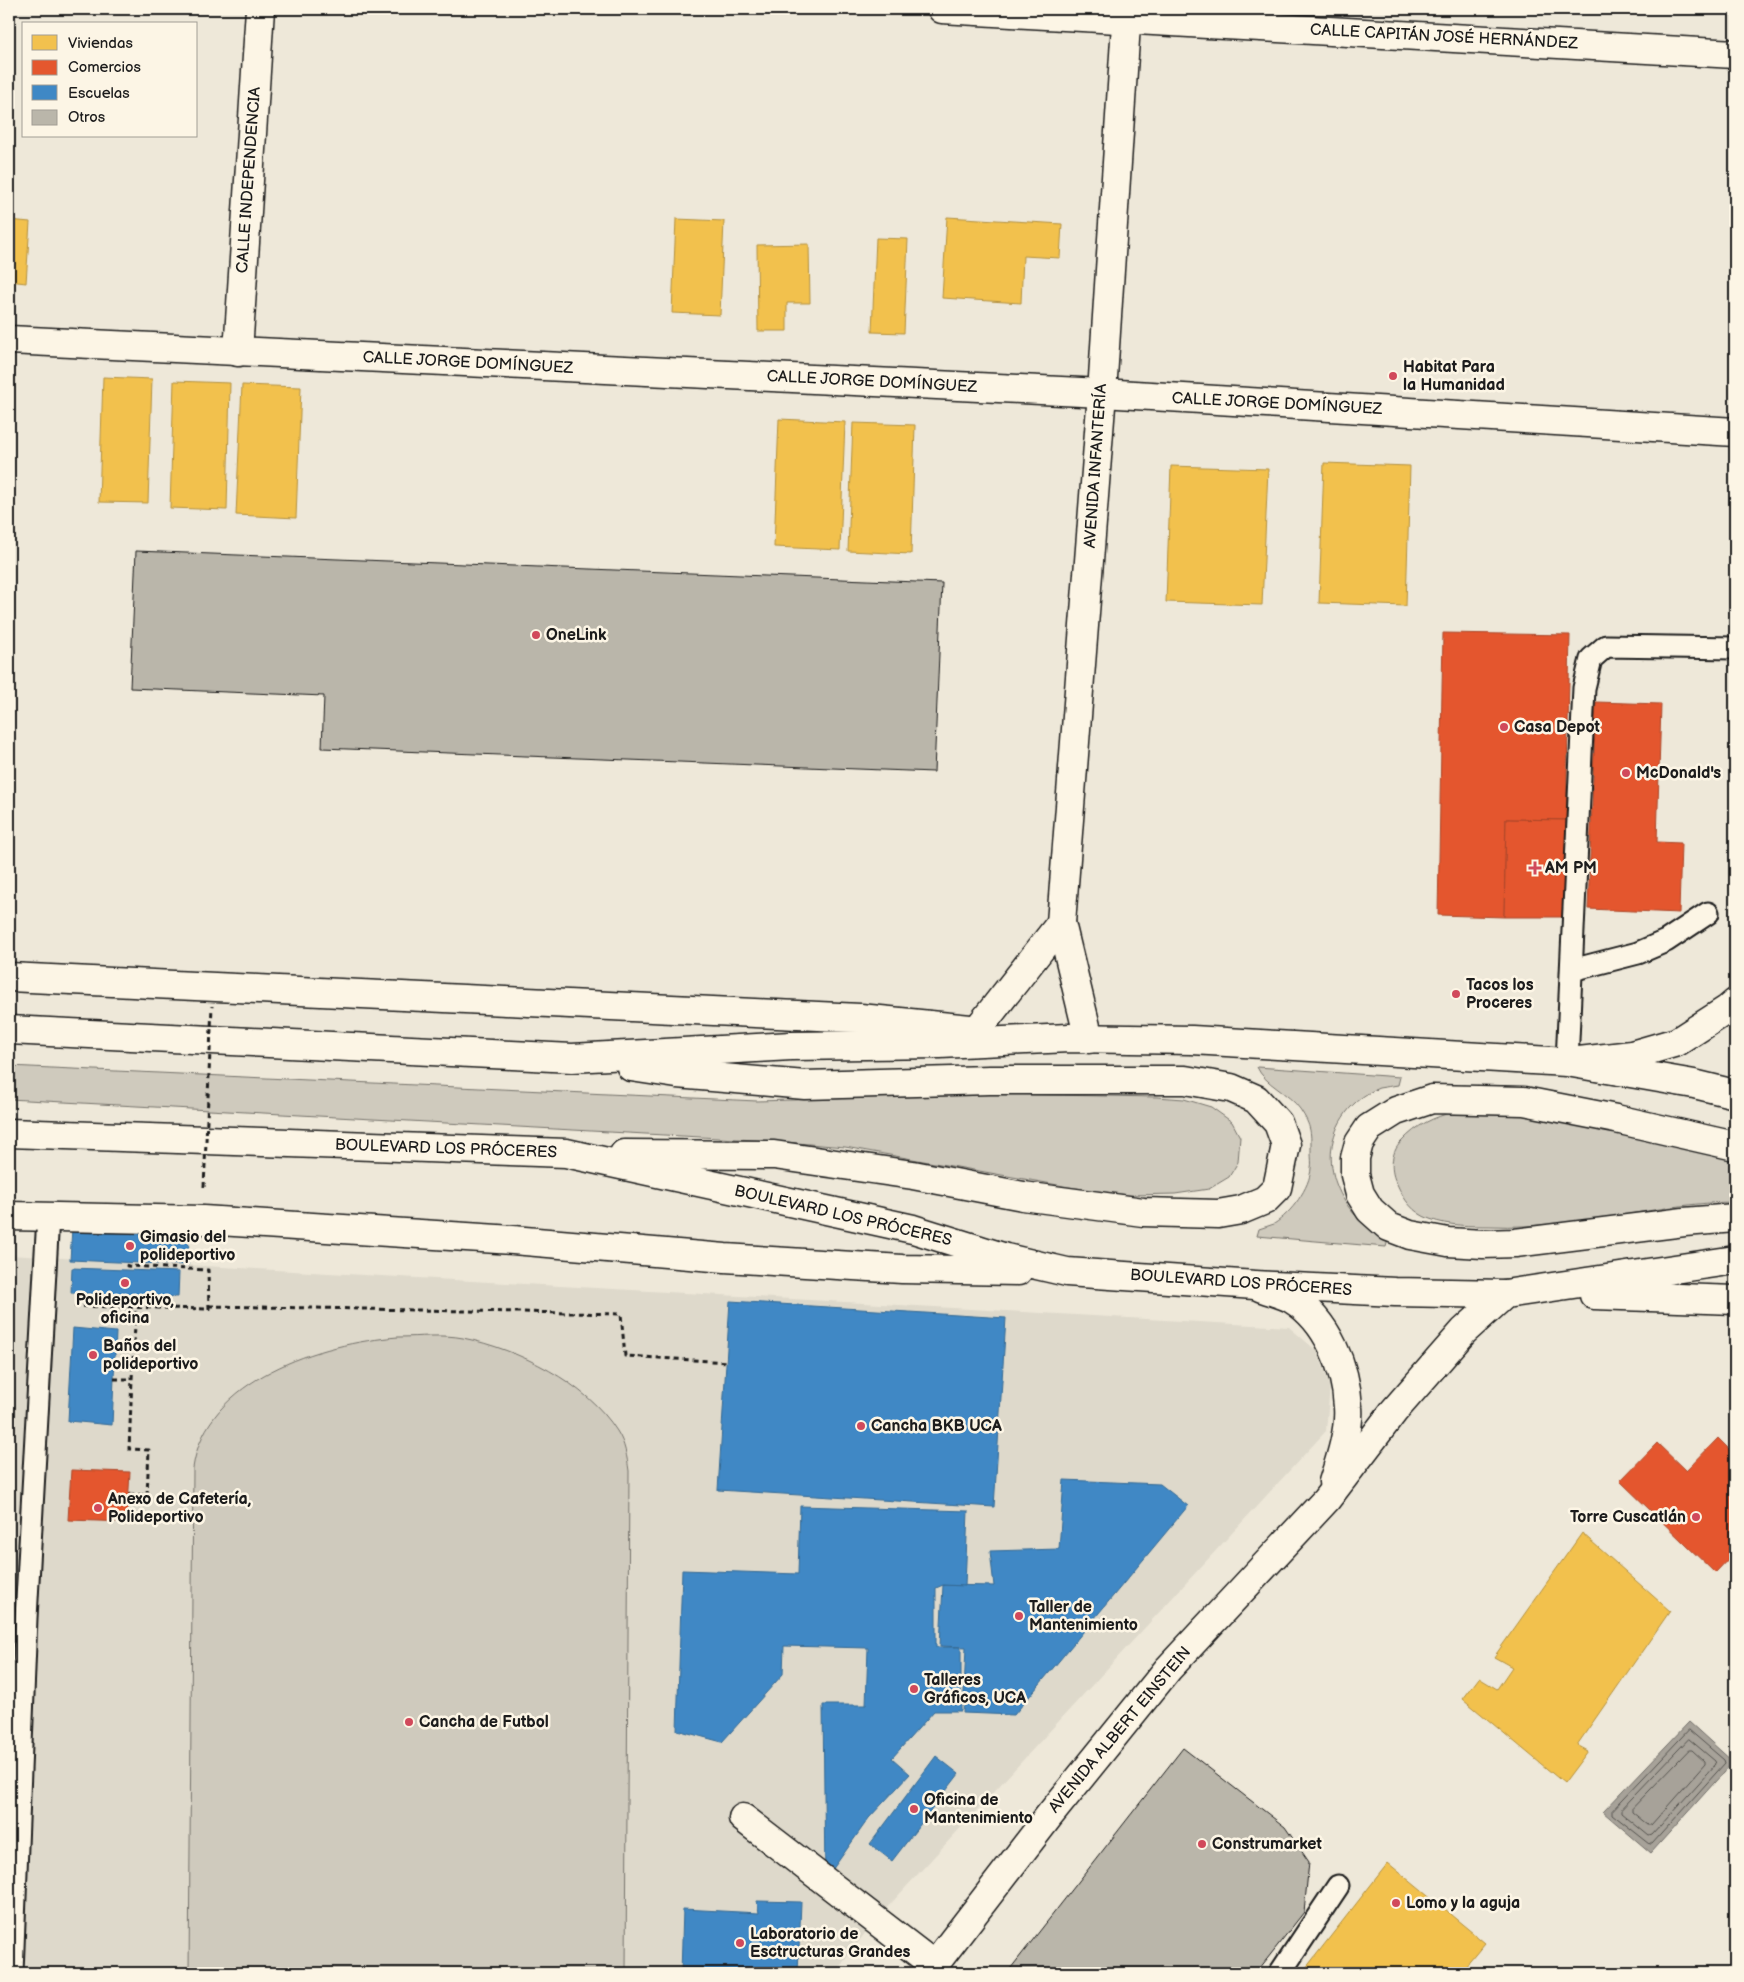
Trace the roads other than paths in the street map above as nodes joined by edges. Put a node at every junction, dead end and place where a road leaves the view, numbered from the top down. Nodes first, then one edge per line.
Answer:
1 (260, 9) edge
2 (942, 9) edge
3 (1127, 14) edge
4 (1735, 54) edge
5 (9, 340) edge
6 (238, 352) junction
7 (1102, 394) junction
8 (1735, 432) edge
9 (1735, 648) edge
10 (1708, 914) dead end
11 (1061, 924) junction
12 (1572, 970) junction
13 (9, 977) edge
14 (1735, 1002) edge
15 (9, 1030) edge
16 (978, 1030) junction
17 (1079, 1039) junction
18 (572, 1058) junction
19 (1567, 1062) junction
20 (1735, 1094) edge
21 (9, 1133) edge
22 (1735, 1146) edge
23 (566, 1153) junction
24 (9, 1216) edge
25 (48, 1216) junction
26 (1735, 1218) edge
27 (1735, 1260) edge
28 (1067, 1272) junction
29 (1254, 1285) junction
30 (1505, 1294) junction
31 (1735, 1300) edge
32 (1326, 1500) junction
33 (744, 1818) dead end
34 (1338, 1886) dead end
35 (931, 1969) edge
36 (12, 1973) edge
37 (1280, 1973) edge

1 - 6 main road, CALLE INDEPENDENCIA
2 - 3 main road, CALLE CAPITÁN JOSÉ HERNÁNDEZ
3 - 4 main road, CALLE CAPITÁN JOSÉ HERNÁNDEZ
3 - 7 main road, AVENIDA INFANTERÍA
5 - 6 main road, CALLE JORGE DOMÍNGUEZ
6 - 7 main road, CALLE JORGE DOMÍNGUEZ
7 - 8 main road, CALLE JORGE DOMÍNGUEZ
7 - 11 main road, AVENIDA INFANTERÍA
9 - 12 lane
10 - 12 lane
11 - 16 main road
11 - 17 main road, AVENIDA INFANTERÍA
12 - 19 lane
13 - 16 main road
14 - 19 main road
15 - 18 main road
16 - 17 main road
17 - 18 main road
17 - 19 main road
18 - 23 main road
19 - 20 main road
21 - 23 main road, BOULEVARD LOS PRÓCERES
22 - 26 main road
23 - 28 main road, BOULEVARD LOS PRÓCERES
24 - 25 main road
25 - 28 main road
25 - 36 lane
27 - 30 main road, BOULEVARD LOS PRÓCERES
28 - 29 main road, BOULEVARD LOS PRÓCERES
29 - 30 main road, BOULEVARD LOS PRÓCERES
29 - 32 main road, AVENIDA ALBERT EINSTEIN
30 - 31 main road
30 - 32 main road, AVENIDA ALBERT EINSTEIN
32 - 35 main road, AVENIDA ALBERT EINSTEIN
33 - 35 main road
34 - 37 lane

